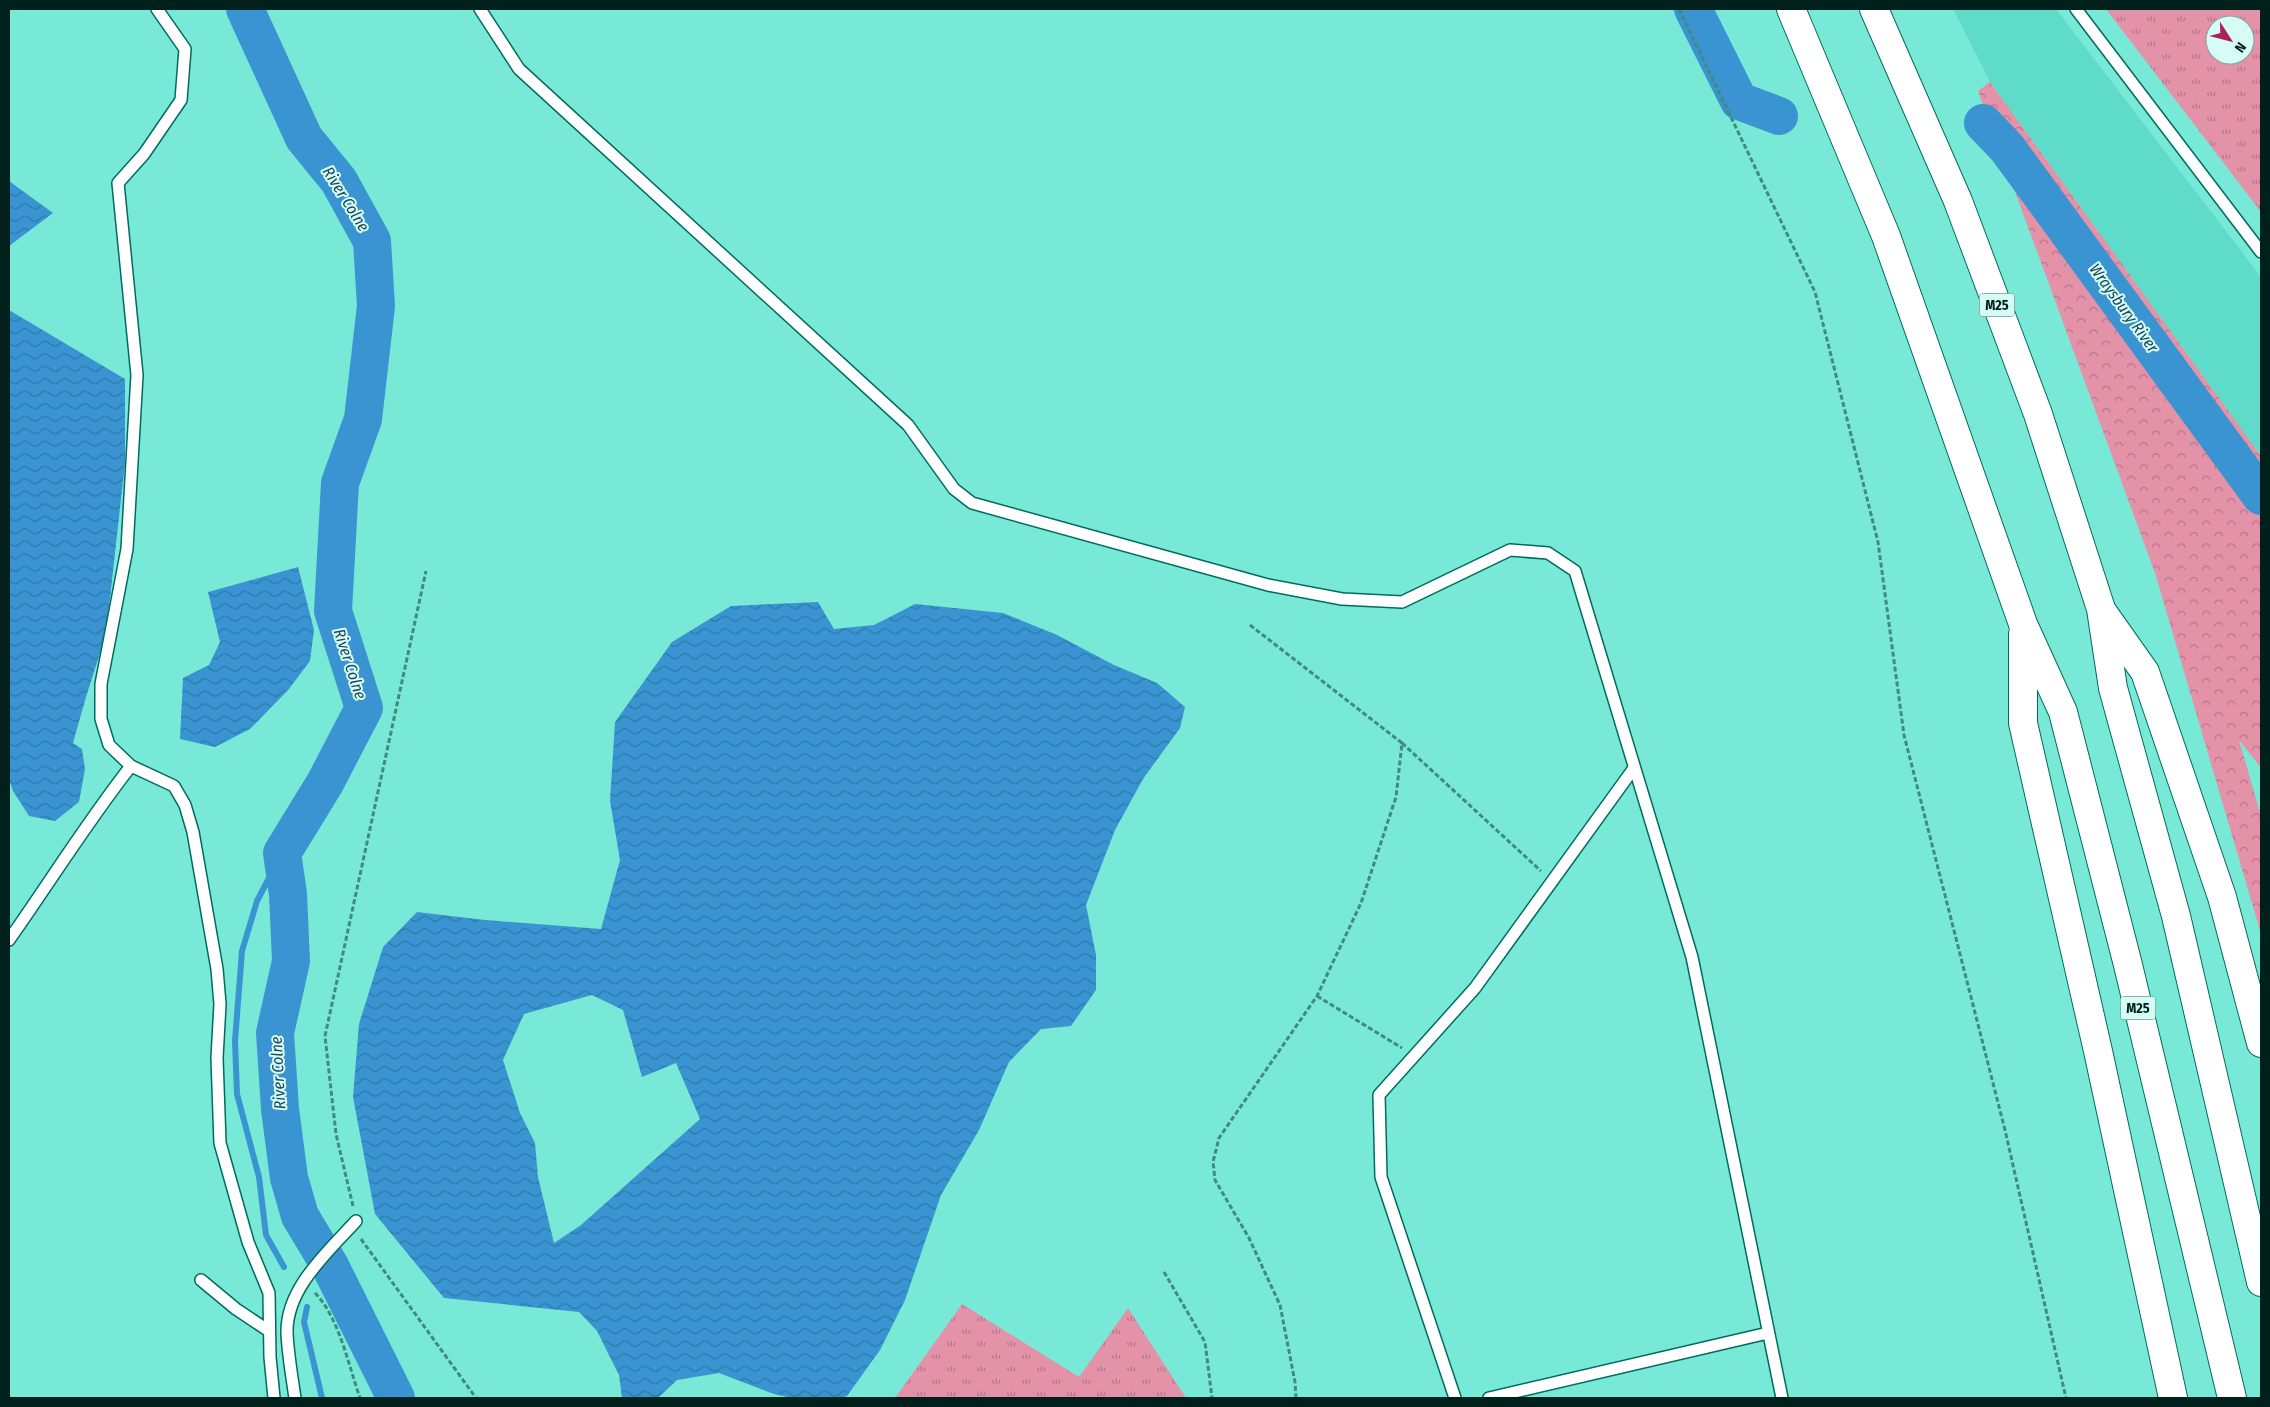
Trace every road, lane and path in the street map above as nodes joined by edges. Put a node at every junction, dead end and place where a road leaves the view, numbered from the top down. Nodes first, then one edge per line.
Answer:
1 (157, 9) edge
2 (480, 9) edge
3 (1679, 9) edge
4 (1791, 9) edge
5 (1874, 9) edge
6 (2076, 9) edge
7 (2261, 252) edge
8 (426, 571) dead end
9 (2101, 609) junction
10 (2023, 624) junction
11 (1250, 625) dead end
12 (1402, 743) junction
13 (131, 766) junction
14 (1634, 768) junction
15 (1552, 882) junction
16 (9, 940) edge
17 (1317, 996) junction
18 (2261, 1043) edge
19 (1415, 1056) junction
20 (356, 1221) junction
21 (1164, 1272) dead end
22 (201, 1280) dead end
23 (302, 1282) junction
24 (2261, 1282) edge
25 (269, 1331) junction
26 (1768, 1333) junction
27 (274, 1398) edge
28 (295, 1398) edge
29 (360, 1398) edge
30 (476, 1398) edge
31 (1212, 1398) edge
32 (1296, 1398) edge
33 (1455, 1398) edge
34 (1490, 1398) edge
35 (1782, 1398) edge
36 (2066, 1398) edge
37 (2173, 1398) edge
38 (2232, 1398) edge

1 - 13 lane
2 - 14 lane
3 - 36 path
4 - 10 highway, M25
5 - 9 highway, M25
6 - 7 lane
8 - 20 path
9 - 18 highway, M25
9 - 24 highway, M25
10 - 37 highway, M25
10 - 38 highway, M25
11 - 12 path
12 - 15 path
12 - 17 path
13 - 16 lane
13 - 25 lane
14 - 15 lane
14 - 26 lane
15 - 19 lane
17 - 19 path
17 - 32 path
19 - 33 lane
20 - 23 lane
20 - 30 path
21 - 31 path
22 - 25 lane
23 - 28 lane
23 - 29 path
25 - 27 lane
26 - 34 lane
26 - 35 lane

